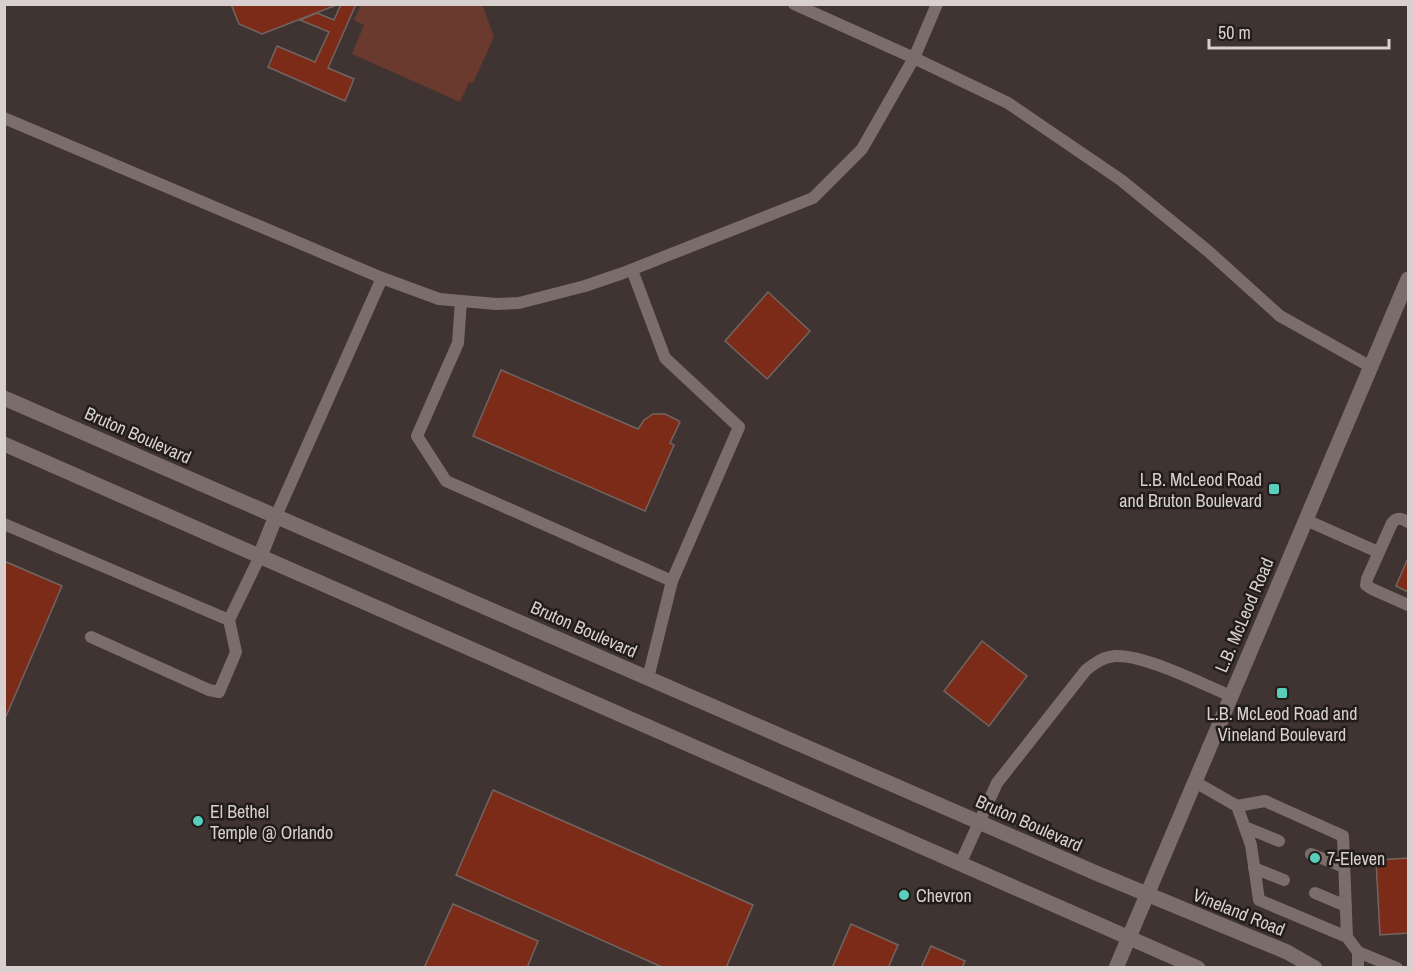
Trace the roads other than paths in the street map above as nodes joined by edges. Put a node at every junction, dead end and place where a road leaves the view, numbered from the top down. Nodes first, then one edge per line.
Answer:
1 (794, 4) edge
2 (937, 4) edge
3 (914, 58) junction
4 (4, 118) edge
5 (632, 270) junction
6 (382, 278) junction
7 (1408, 279) edge
8 (461, 301) junction
9 (1371, 367) junction
10 (4, 398) edge
11 (4, 444) edge
12 (276, 516) junction
13 (1305, 519) junction
14 (1408, 522) edge
15 (4, 524) edge
16 (1378, 552) junction
17 (260, 556) junction
18 (672, 581) junction
19 (1408, 605) edge
20 (229, 620) junction
21 (91, 637) dead end
22 (648, 678) junction
23 (1231, 696) junction
24 (1195, 782) junction
25 (1237, 806) junction
26 (979, 822) junction
27 (1245, 827) junction
28 (1278, 840) dead end
29 (1311, 854) dead end
30 (961, 862) junction
31 (1344, 867) junction
32 (1254, 868) junction
33 (1284, 880) dead end
34 (1315, 893) dead end
35 (1148, 895) junction
36 (1346, 906) junction
37 (1129, 936) junction
38 (1347, 937) junction
39 (1358, 952) junction
40 (1116, 968) edge
41 (1198, 968) edge
42 (1315, 968) edge
43 (1358, 968) edge
44 (1397, 968) edge

1 - 3 lane
2 - 3 lane
3 - 5 lane
3 - 9 lane
4 - 6 lane
5 - 8 lane
5 - 18 lane
6 - 8 lane
6 - 12 lane
7 - 9 street, L.B. McLeod Road
8 - 18 lane
9 - 13 street, L.B. McLeod Road
10 - 12 street, Bruton Boulevard
11 - 17 street
12 - 17 street
12 - 22 street, Bruton Boulevard
13 - 16 lane
13 - 23 street, L.B. McLeod Road
14 - 16 lane
15 - 20 lane
16 - 19 lane
17 - 20 lane
17 - 30 street
18 - 22 lane
20 - 21 lane
22 - 26 street, Bruton Boulevard
23 - 24 street, L.B. McLeod Road
23 - 26 lane
24 - 25 lane
24 - 35 street, L.B. McLeod Road
25 - 27 lane
25 - 31 lane
26 - 30 lane
26 - 35 street, Bruton Boulevard
27 - 28 lane
27 - 32 lane
29 - 31 lane
30 - 37 street
31 - 36 lane
32 - 33 lane
32 - 38 lane
34 - 36 lane
35 - 37 street, L.B. McLeod Road
35 - 42 street, Vineland Road
36 - 38 lane
37 - 40 street, L.B. McLeod Road
37 - 41 street
38 - 39 lane
39 - 43 lane
39 - 44 lane

